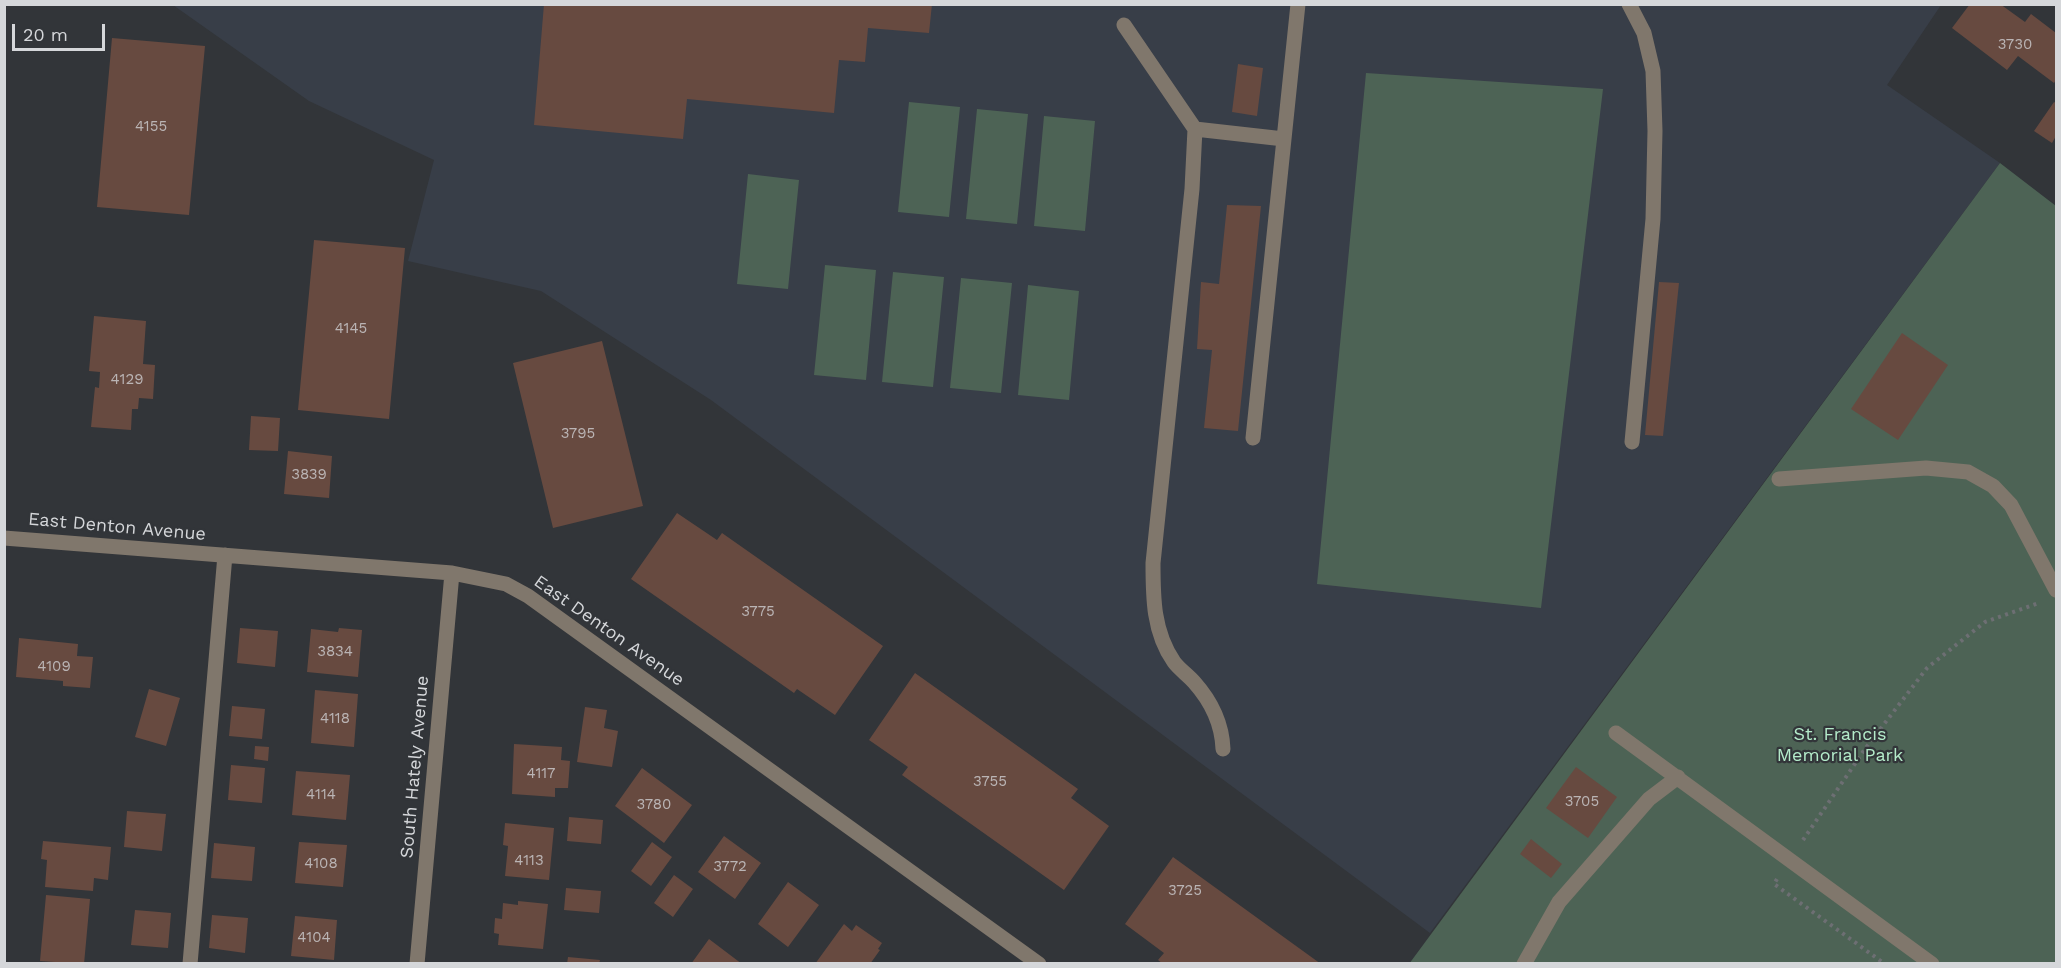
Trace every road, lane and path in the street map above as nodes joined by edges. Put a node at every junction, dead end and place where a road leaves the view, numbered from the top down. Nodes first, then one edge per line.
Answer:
1 (1298, 4) edge
2 (1629, 4) edge
3 (1124, 25) dead end
4 (1195, 129) junction
5 (1284, 139) junction
6 (1253, 438) dead end
7 (1632, 442) dead end
8 (1779, 479) dead end
9 (4, 538) edge
10 (225, 555) junction
11 (452, 573) junction
12 (2051, 595) edge
13 (1616, 733) dead end
14 (1223, 749) dead end
15 (1678, 777) junction
16 (1790, 859) junction
17 (190, 963) edge
18 (417, 963) edge
19 (1039, 963) edge
20 (1524, 963) edge
21 (1932, 963) edge

1 - 5 street
2 - 7 street
3 - 4 street
4 - 5 street
4 - 14 street
5 - 6 street
8 - 12 street
9 - 10 street, East Denton Avenue
10 - 11 street, East Denton Avenue
10 - 17 street
11 - 18 street, South Hately Avenue
11 - 19 street, East Denton Avenue
12 - 16 path
13 - 15 street
15 - 16 street
15 - 20 street
16 - 21 street

